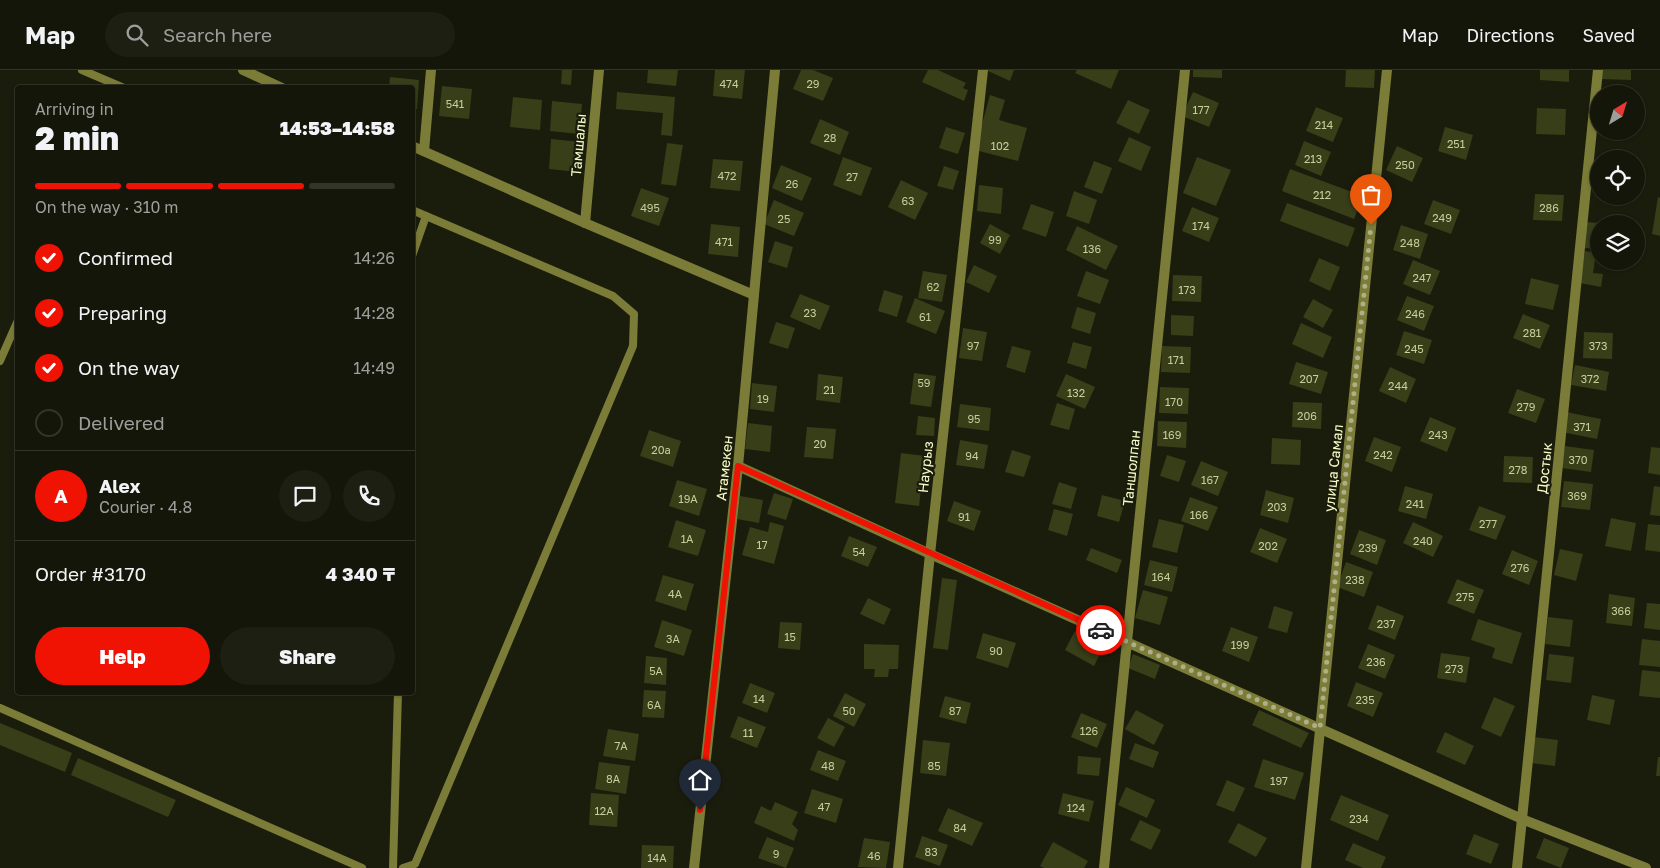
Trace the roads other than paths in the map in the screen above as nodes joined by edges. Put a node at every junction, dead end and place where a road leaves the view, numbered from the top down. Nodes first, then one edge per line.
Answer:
1 (82, 70) edge
2 (243, 70) edge
3 (431, 70) edge
4 (599, 70) edge
5 (775, 70) edge
6 (983, 70) edge
7 (1186, 70) edge
8 (1387, 70) edge
9 (1598, 70) edge
10 (116, 85) edge
11 (276, 85) edge
12 (415, 147) edge
13 (424, 151) junction
14 (415, 211) edge
15 (426, 216) junction
16 (585, 222) junction
17 (415, 247) edge
18 (754, 295) junction
19 (15, 327) edge
20 (0, 360) edge
21 (738, 466) junction
22 (930, 554) junction
23 (1126, 642) junction
24 (398, 695) edge
25 (0, 708) edge
26 (1320, 728) junction
27 (1522, 819) junction
28 (362, 868) edge
29 (393, 868) edge
30 (403, 868) edge
31 (694, 868) edge
32 (898, 868) edge
33 (1104, 868) edge
34 (1306, 868) edge
35 (1517, 868) edge
36 (1646, 868) edge

1 - 10 lane
2 - 11 street
3 - 13 street
4 - 16 street, Тамшалы
5 - 18 street, Атамекен
6 - 22 street, Наурыз
7 - 23 street, Таншолпан
8 - 26 street, улица Самал
9 - 27 street, Достык
12 - 13 street
13 - 16 street
14 - 15 lane
15 - 17 lane
15 - 30 lane
16 - 18 street
18 - 21 street, Атамекен
19 - 20 lane
21 - 22 street
21 - 31 street, Атамекен
22 - 23 street
22 - 32 street, Наурыз
23 - 26 street
23 - 33 street, Таншолпан
24 - 29 lane
25 - 28 lane
26 - 27 street
26 - 34 street, улица Самал
27 - 35 street, Достык
27 - 36 street

